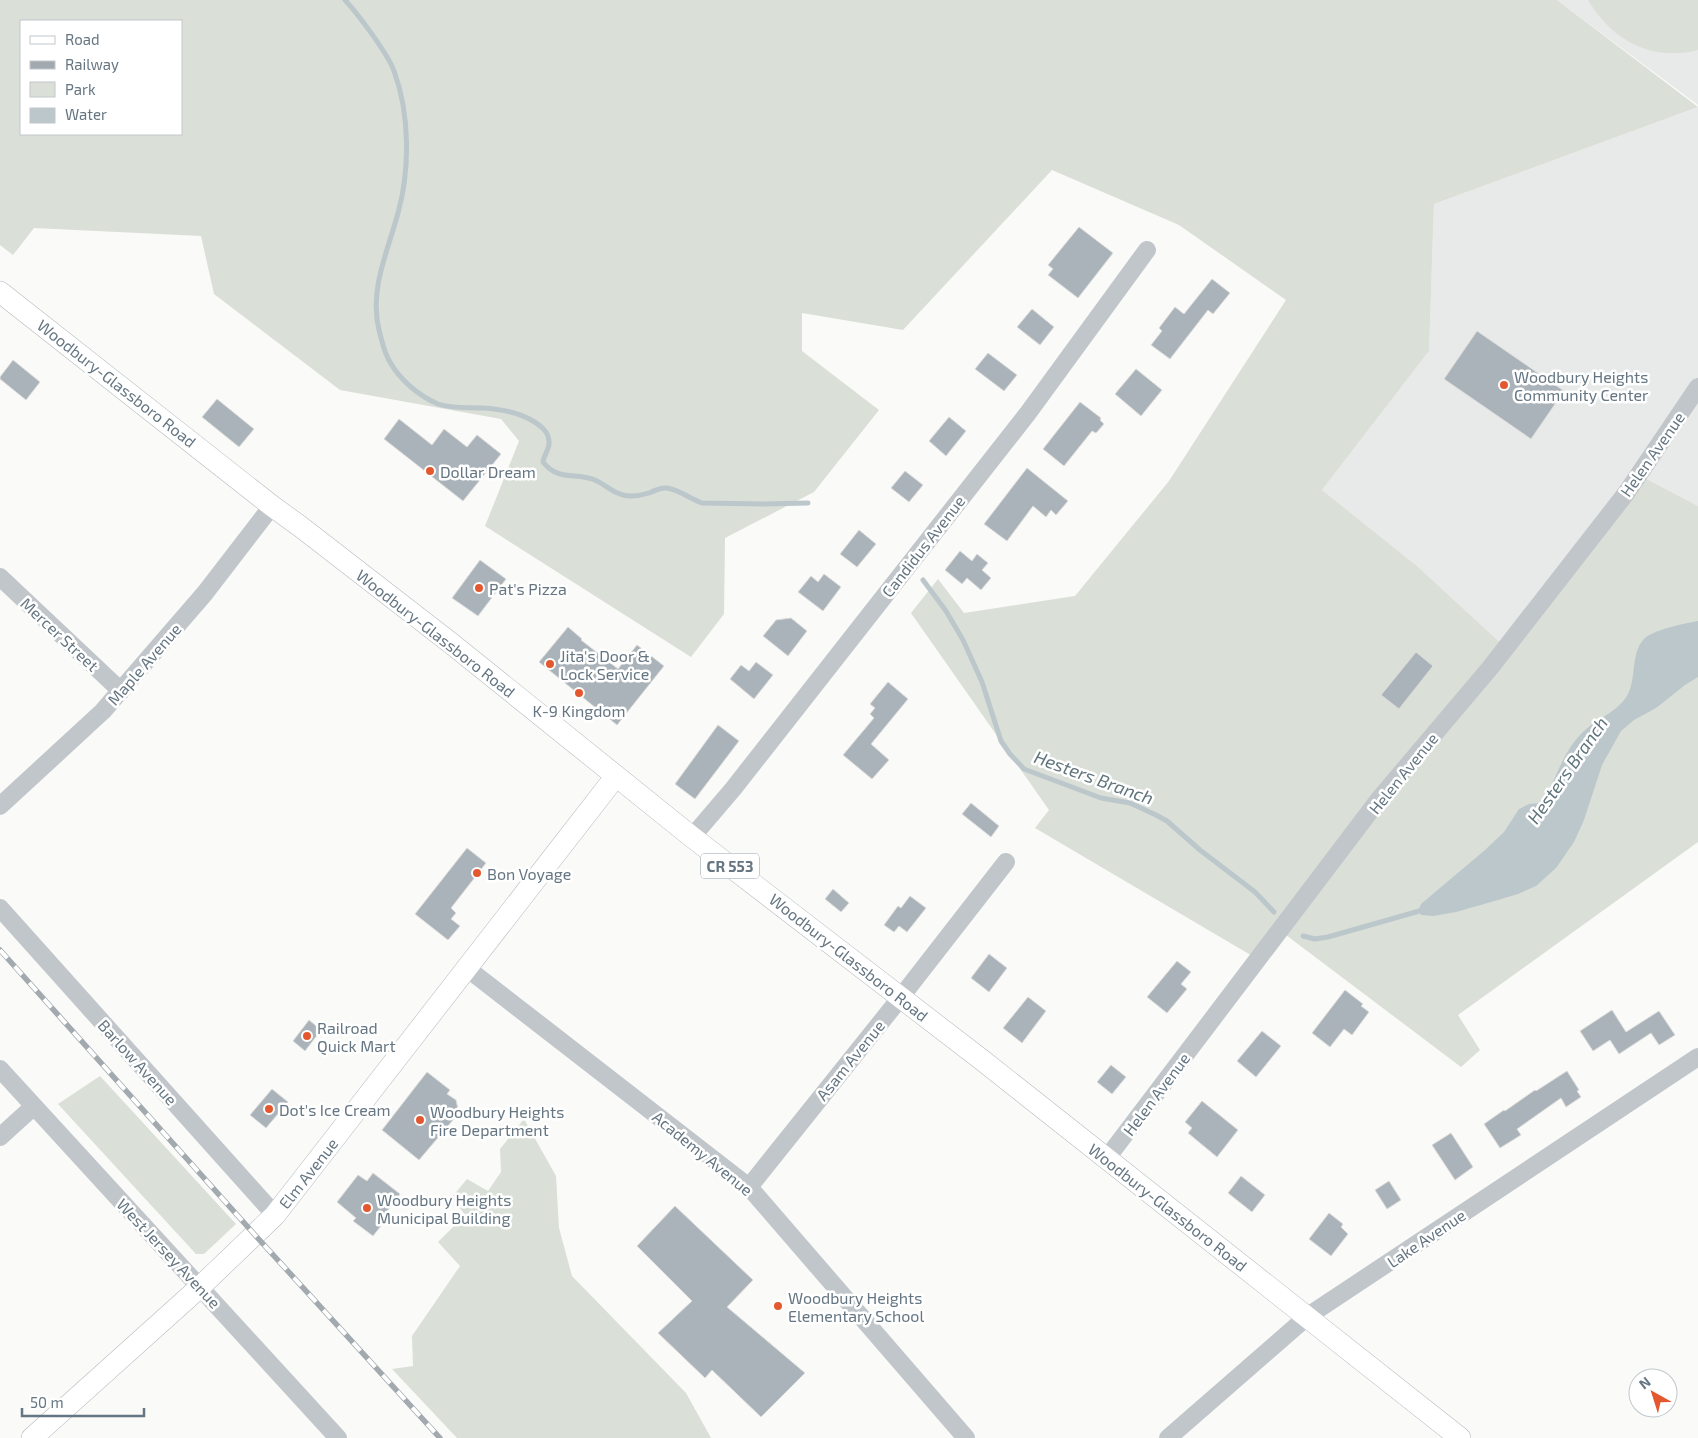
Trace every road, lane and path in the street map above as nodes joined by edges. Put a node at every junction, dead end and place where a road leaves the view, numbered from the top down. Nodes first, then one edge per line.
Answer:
1 (1147, 250) dead end
2 (0, 292) edge
3 (1698, 387) edge
4 (272, 506) junction
5 (0, 577) edge
6 (121, 691) junction
7 (616, 776) junction
8 (0, 806) edge
9 (692, 837) junction
10 (1006, 862) dead end
11 (0, 908) edge
12 (468, 969) junction
13 (901, 997) junction
14 (1698, 1057) edge
15 (0, 1069) edge
16 (33, 1107) junction
17 (0, 1137) edge
18 (1107, 1158) junction
19 (749, 1187) junction
20 (275, 1215) junction
21 (200, 1287) junction
22 (1308, 1316) junction
23 (32, 1438) edge
24 (338, 1438) edge
25 (966, 1438) edge
26 (1168, 1438) edge
27 (1460, 1438) edge

1 - 9 street, Candidus Avenue
2 - 4 main road, Woodbury-Glassboro Road / CR 553
3 - 18 street, Helen Avenue
4 - 6 street, Maple Avenue
4 - 7 main road, Woodbury-Glassboro Road / CR 553
5 - 6 street, Mercer Street
6 - 8 street, Maple Avenue
7 - 9 main road, Woodbury-Glassboro Road / CR 553
7 - 12 main road, Elm Avenue
9 - 13 main road, Woodbury-Glassboro Road / CR 553
10 - 13 street, Asam Avenue
11 - 20 street, Barlow Avenue
12 - 19 street, Academy Avenue
12 - 20 main road, Elm Avenue
13 - 18 main road, Woodbury-Glassboro Road / CR 553
13 - 19 street, Asam Avenue
14 - 22 street, Lake Avenue
15 - 16 street, West Jersey Avenue
16 - 17 street
16 - 21 street, West Jersey Avenue
18 - 22 main road, Woodbury-Glassboro Road / CR 553
19 - 25 street, Academy Avenue
20 - 21 main road, Elm Avenue
21 - 23 main road, Elm Avenue
21 - 24 street, West Jersey Avenue
22 - 26 street, Lake Avenue
22 - 27 main road, Woodbury-Glassboro Road / CR 553

